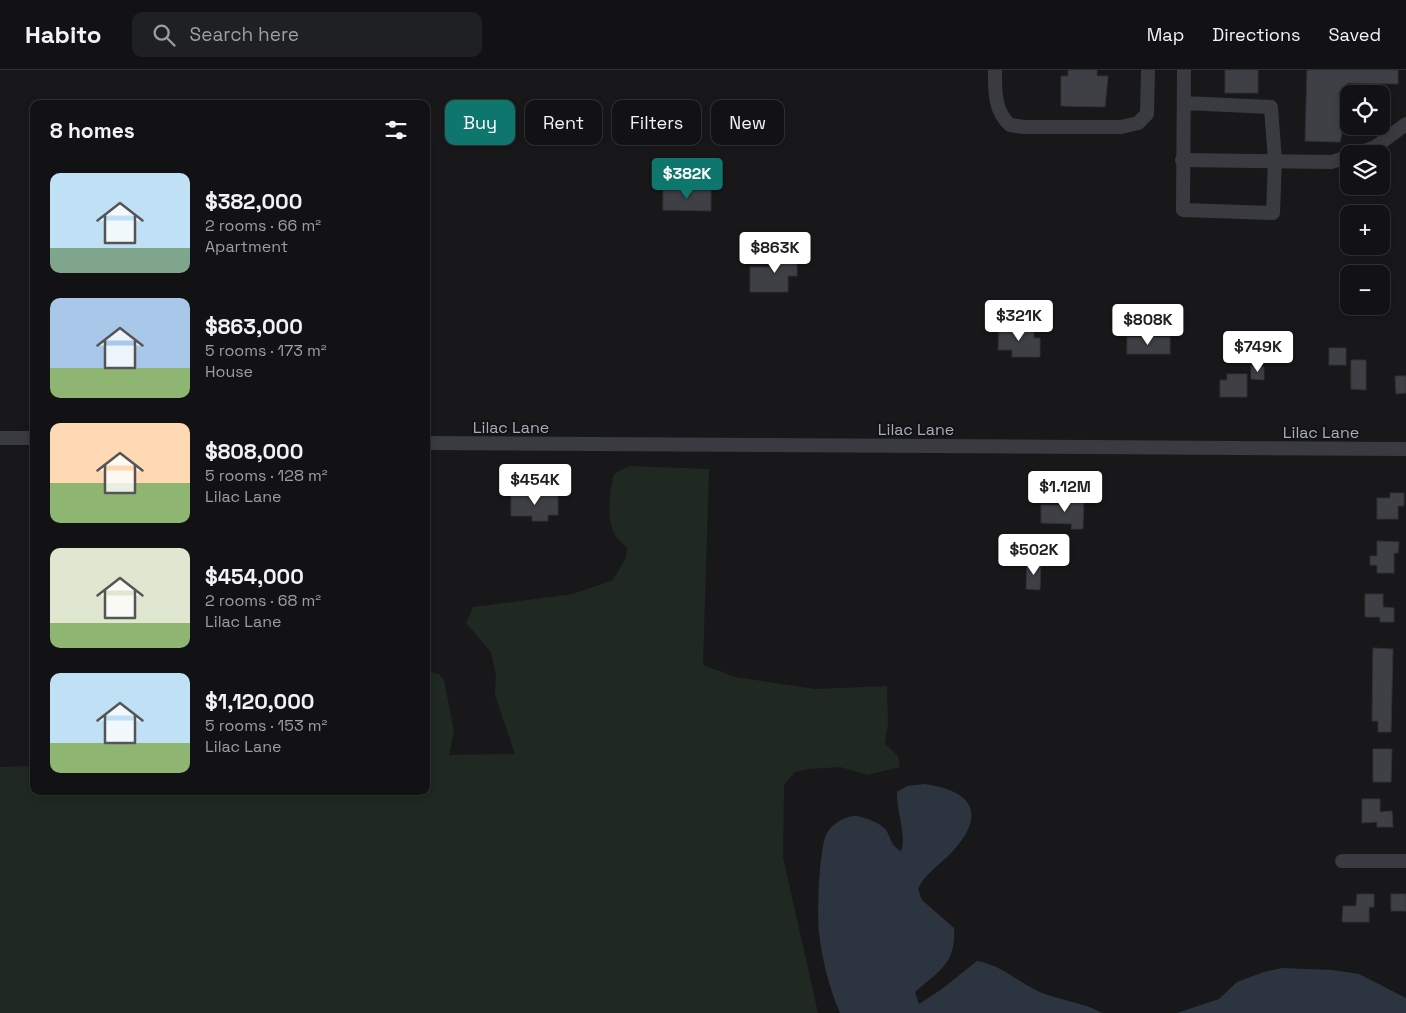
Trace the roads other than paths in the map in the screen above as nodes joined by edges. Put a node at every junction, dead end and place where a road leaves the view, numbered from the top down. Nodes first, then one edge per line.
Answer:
1 (995, 70) edge
2 (1148, 70) edge
3 (1184, 70) edge
4 (1184, 103) junction
5 (1406, 124) edge
6 (1378, 145) edge
7 (1340, 159) edge
8 (1182, 160) junction
9 (1275, 161) junction
10 (0, 438) edge
11 (30, 438) edge
12 (430, 444) edge
13 (1406, 449) edge
14 (1342, 862) dead end
15 (1406, 862) edge

1 - 2 street
3 - 4 street
4 - 8 street
4 - 9 street
5 - 6 street
7 - 9 street
8 - 9 street
8 - 9 street
10 - 11 street
12 - 13 street, Lilac Lane
14 - 15 street

